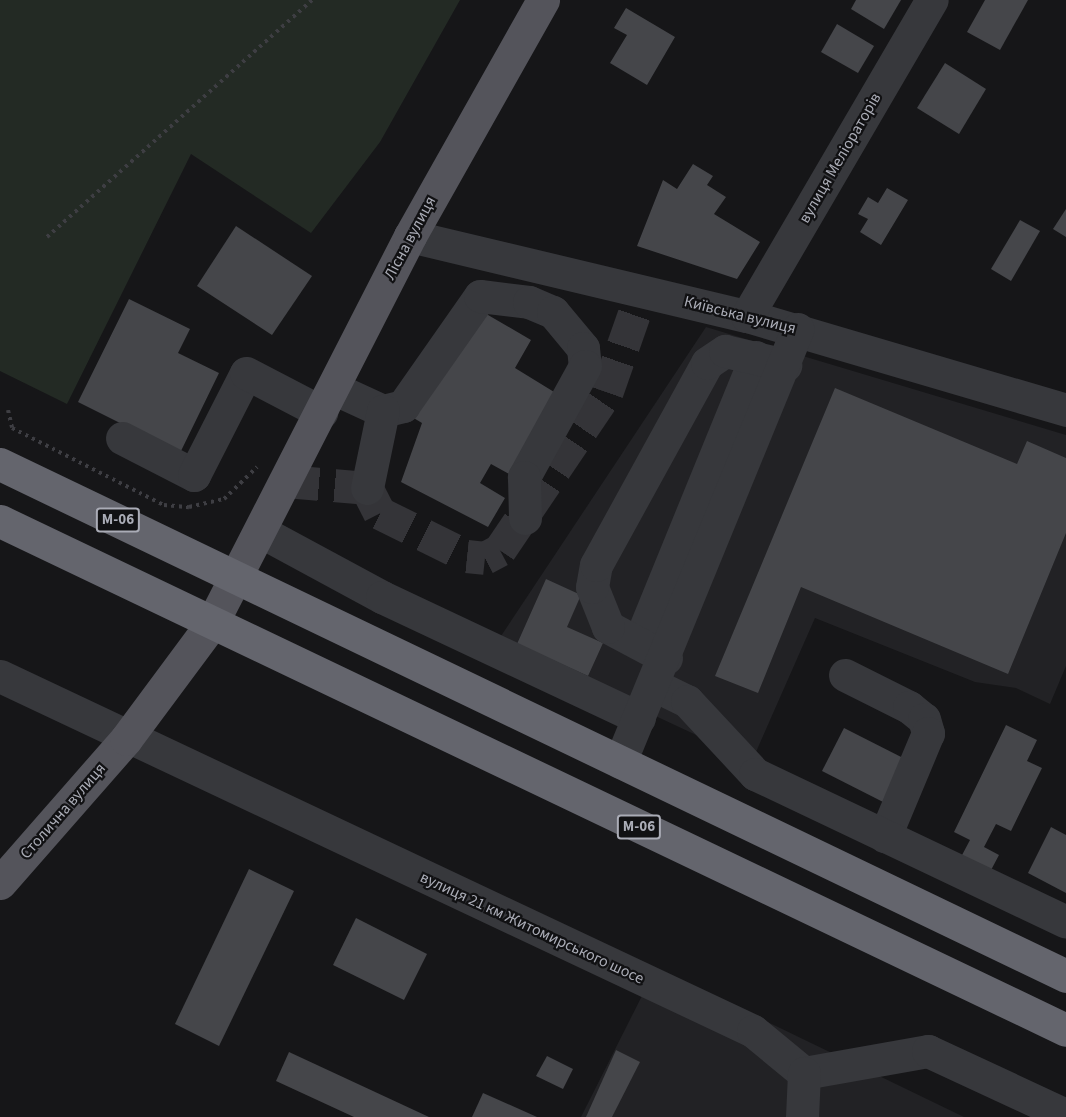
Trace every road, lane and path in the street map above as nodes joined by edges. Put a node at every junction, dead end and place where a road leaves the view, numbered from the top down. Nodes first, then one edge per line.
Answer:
1 (312, 0) edge
2 (543, 0) edge
3 (932, 0) edge
4 (410, 236) junction
5 (47, 237) dead end
6 (747, 316) junction
7 (798, 329) junction
8 (770, 361) junction
9 (327, 400) junction
10 (1066, 410) edge
11 (383, 411) junction
12 (122, 438) dead end
13 (0, 464) edge
14 (367, 488) dead end
15 (525, 518) dead end
16 (0, 521) edge
17 (260, 531) junction
18 (236, 576) junction
19 (212, 623) junction
20 (653, 662) junction
21 (844, 675) dead end
22 (0, 676) edge
23 (639, 718) junction
24 (126, 739) junction
25 (620, 762) junction
26 (885, 836) junction
27 (0, 883) edge
28 (1066, 922) edge
29 (1066, 976) edge
30 (1066, 1030) edge
31 (804, 1073) junction
32 (1066, 1115) edge
33 (802, 1117) edge

1 - 5 path
2 - 4 main road, Лісна вулиця
3 - 6 street, вулиця Меліораторів
4 - 6 street, Київська вулиця
4 - 9 main road, Лісна вулиця
6 - 7 street, Київська вулиця
7 - 8 street
7 - 10 street, Київська вулиця
8 - 20 street
8 - 20 street
9 - 11 street
9 - 12 street
9 - 17 main road, Лісна вулиця
11 - 14 street
11 - 15 street
13 - 18 highway, М-06
16 - 19 highway, М-06
17 - 18 main road, Лісна вулиця
17 - 23 street
18 - 19 main road, Лісна вулиця
18 - 25 highway, М-06
19 - 24 main road, Столична вулиця
19 - 30 highway, М-06
20 - 23 street
20 - 26 street
21 - 26 street
22 - 24 street, вулиця 21 км Житомирського шосе
23 - 25 street
24 - 27 main road, Столична вулиця
24 - 31 street, вулиця 21 км Житомирського шосе
25 - 29 highway, М-06
26 - 28 street
31 - 32 street
31 - 33 street

